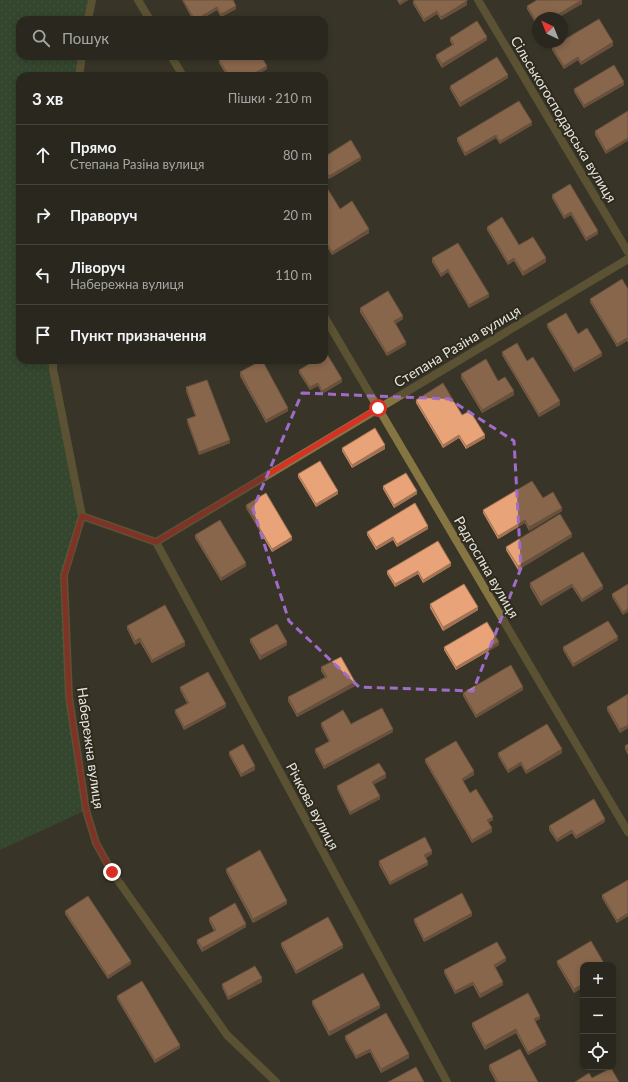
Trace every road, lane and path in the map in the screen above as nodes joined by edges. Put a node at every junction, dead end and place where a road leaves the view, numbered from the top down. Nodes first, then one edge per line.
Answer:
1 (92, 0) edge
2 (138, 0) edge
3 (478, 0) edge
4 (89, 16) edge
5 (148, 16) edge
6 (81, 60) edge
7 (173, 60) edge
8 (80, 72) edge
9 (181, 72) edge
10 (628, 252) edge
11 (628, 259) edge
12 (328, 323) edge
13 (53, 364) edge
14 (378, 408) junction
15 (82, 516) junction
16 (156, 542) junction
17 (628, 832) edge
18 (276, 1082) edge
19 (447, 1082) edge

1 - 4 street
2 - 5 street
3 - 10 street, Сільськогосподарська вулиця
6 - 8 street
7 - 9 street
11 - 14 street, Степана Разіна вулиця
12 - 14 street, Радгоспна вулиця
13 - 15 street, Набережна вулиця
14 - 16 street, Степана Разіна вулиця
14 - 17 street, Радгоспна вулиця
15 - 16 street
15 - 18 street, Набережна вулиця
16 - 19 street, Річкова вулиця

